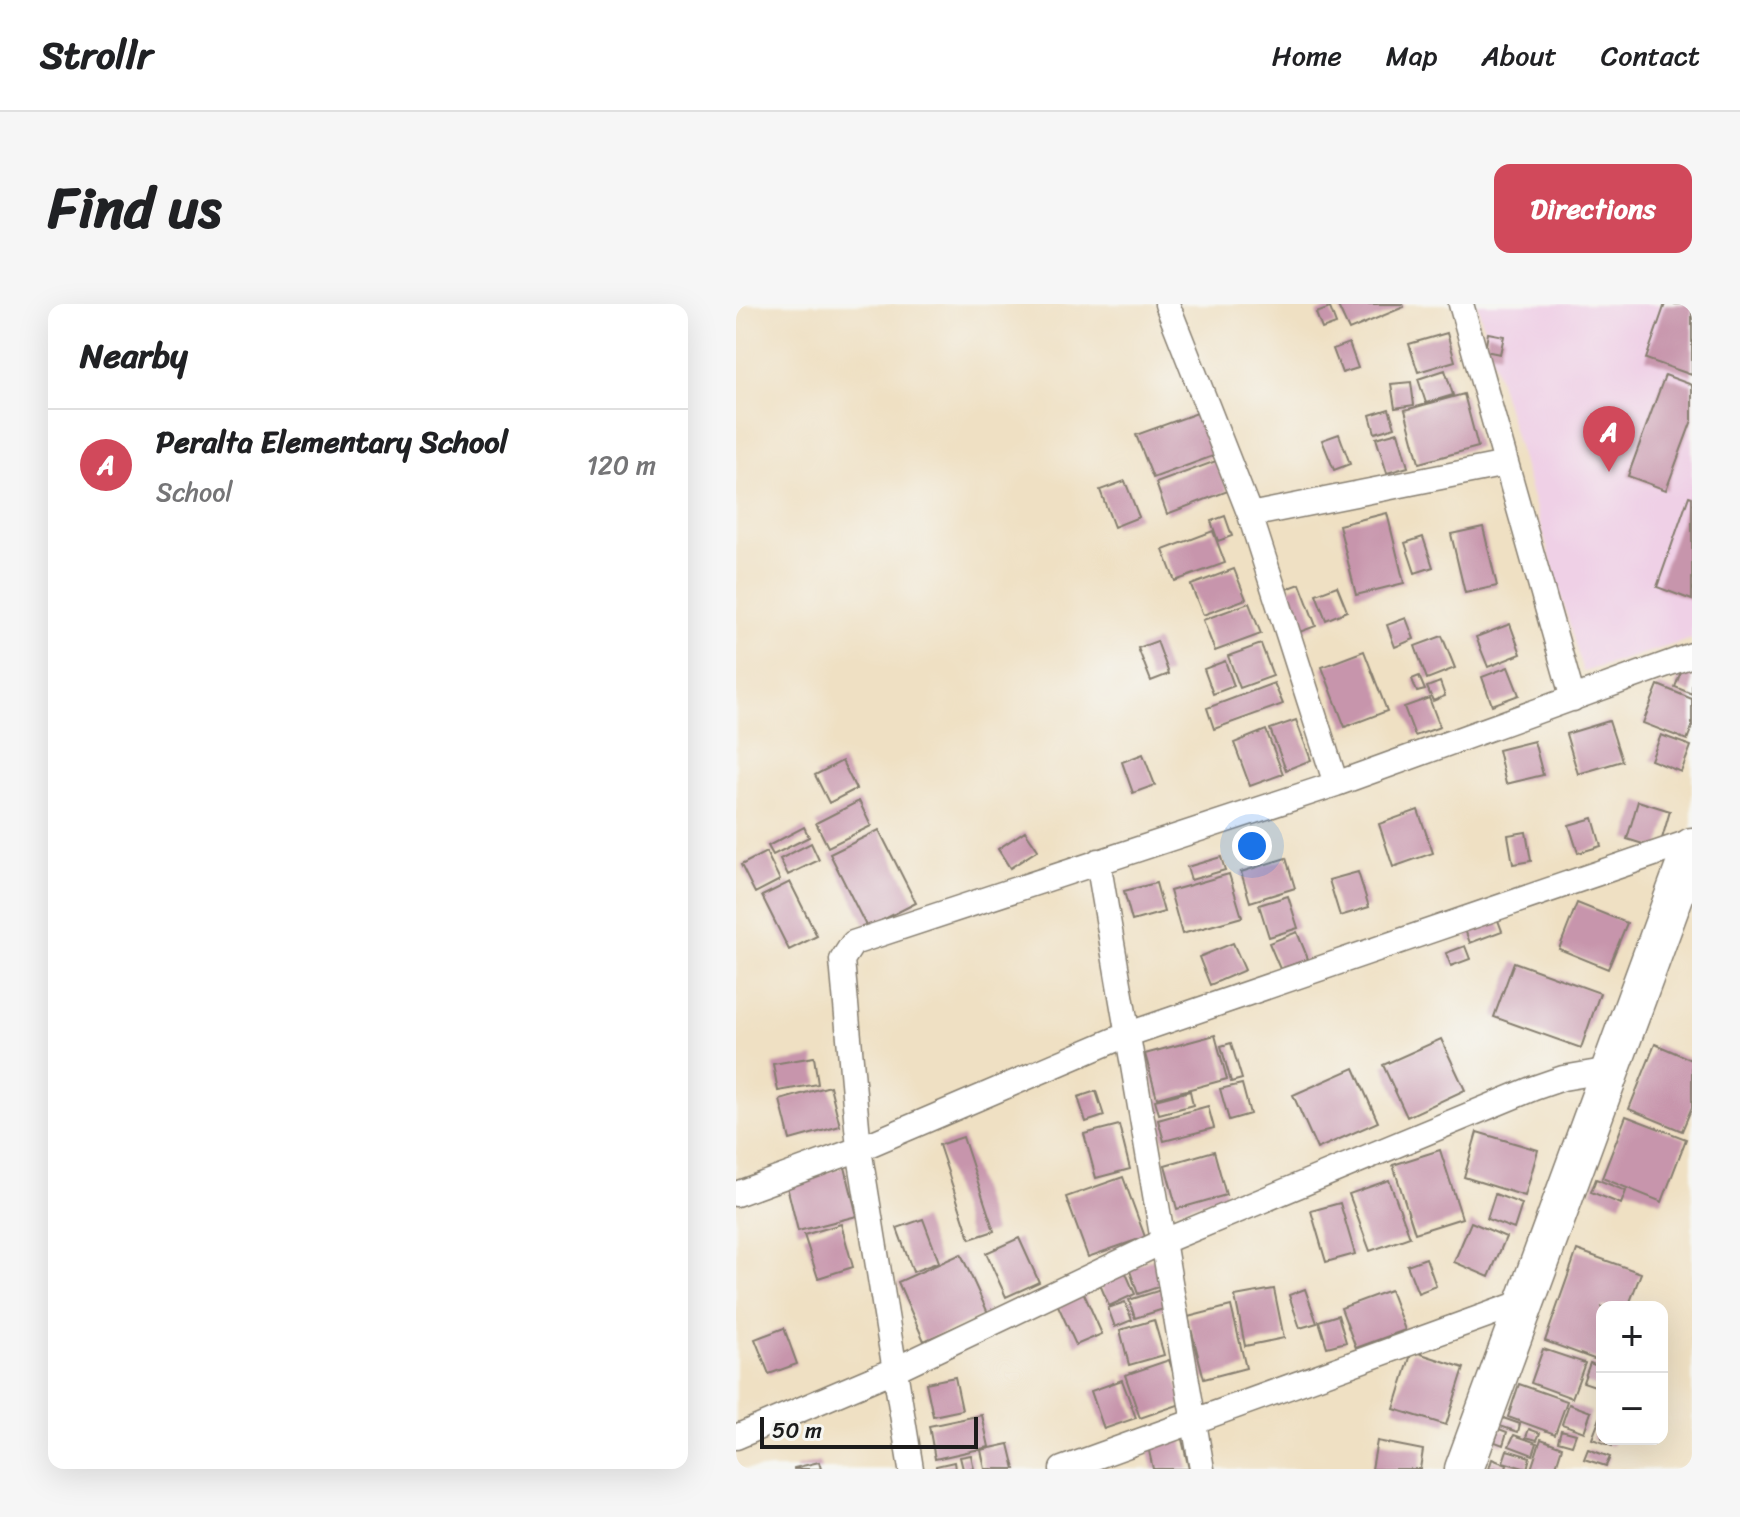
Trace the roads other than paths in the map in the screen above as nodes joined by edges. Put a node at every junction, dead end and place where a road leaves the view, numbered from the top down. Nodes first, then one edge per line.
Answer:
1 (1167, 304) edge
2 (1461, 304) edge
3 (1506, 464) junction
4 (1250, 515) junction
5 (1692, 655) edge
6 (1573, 699) junction
7 (1336, 784) junction
8 (1692, 844) edge
9 (1098, 861) junction
10 (1126, 1035) junction
11 (1610, 1070) junction
12 (859, 1149) junction
13 (736, 1194) edge
14 (1162, 1242) junction
15 (1526, 1301) junction
16 (896, 1369) junction
17 (1194, 1422) junction
18 (736, 1437) edge
19 (911, 1469) edge
20 (1062, 1469) edge
21 (1202, 1469) edge
22 (1464, 1469) edge

1 - 4 street
2 - 3 street
3 - 4 street
3 - 6 street
4 - 7 street
5 - 6 street
6 - 7 street
7 - 9 street
8 - 10 street
8 - 11 main road
9 - 10 street
9 - 12 street
10 - 12 street
10 - 14 street
11 - 14 street
11 - 15 main road
12 - 13 street
12 - 16 street
14 - 16 street
14 - 17 street
15 - 17 street
15 - 22 main road
16 - 18 street
16 - 19 street
17 - 20 street
17 - 21 street

